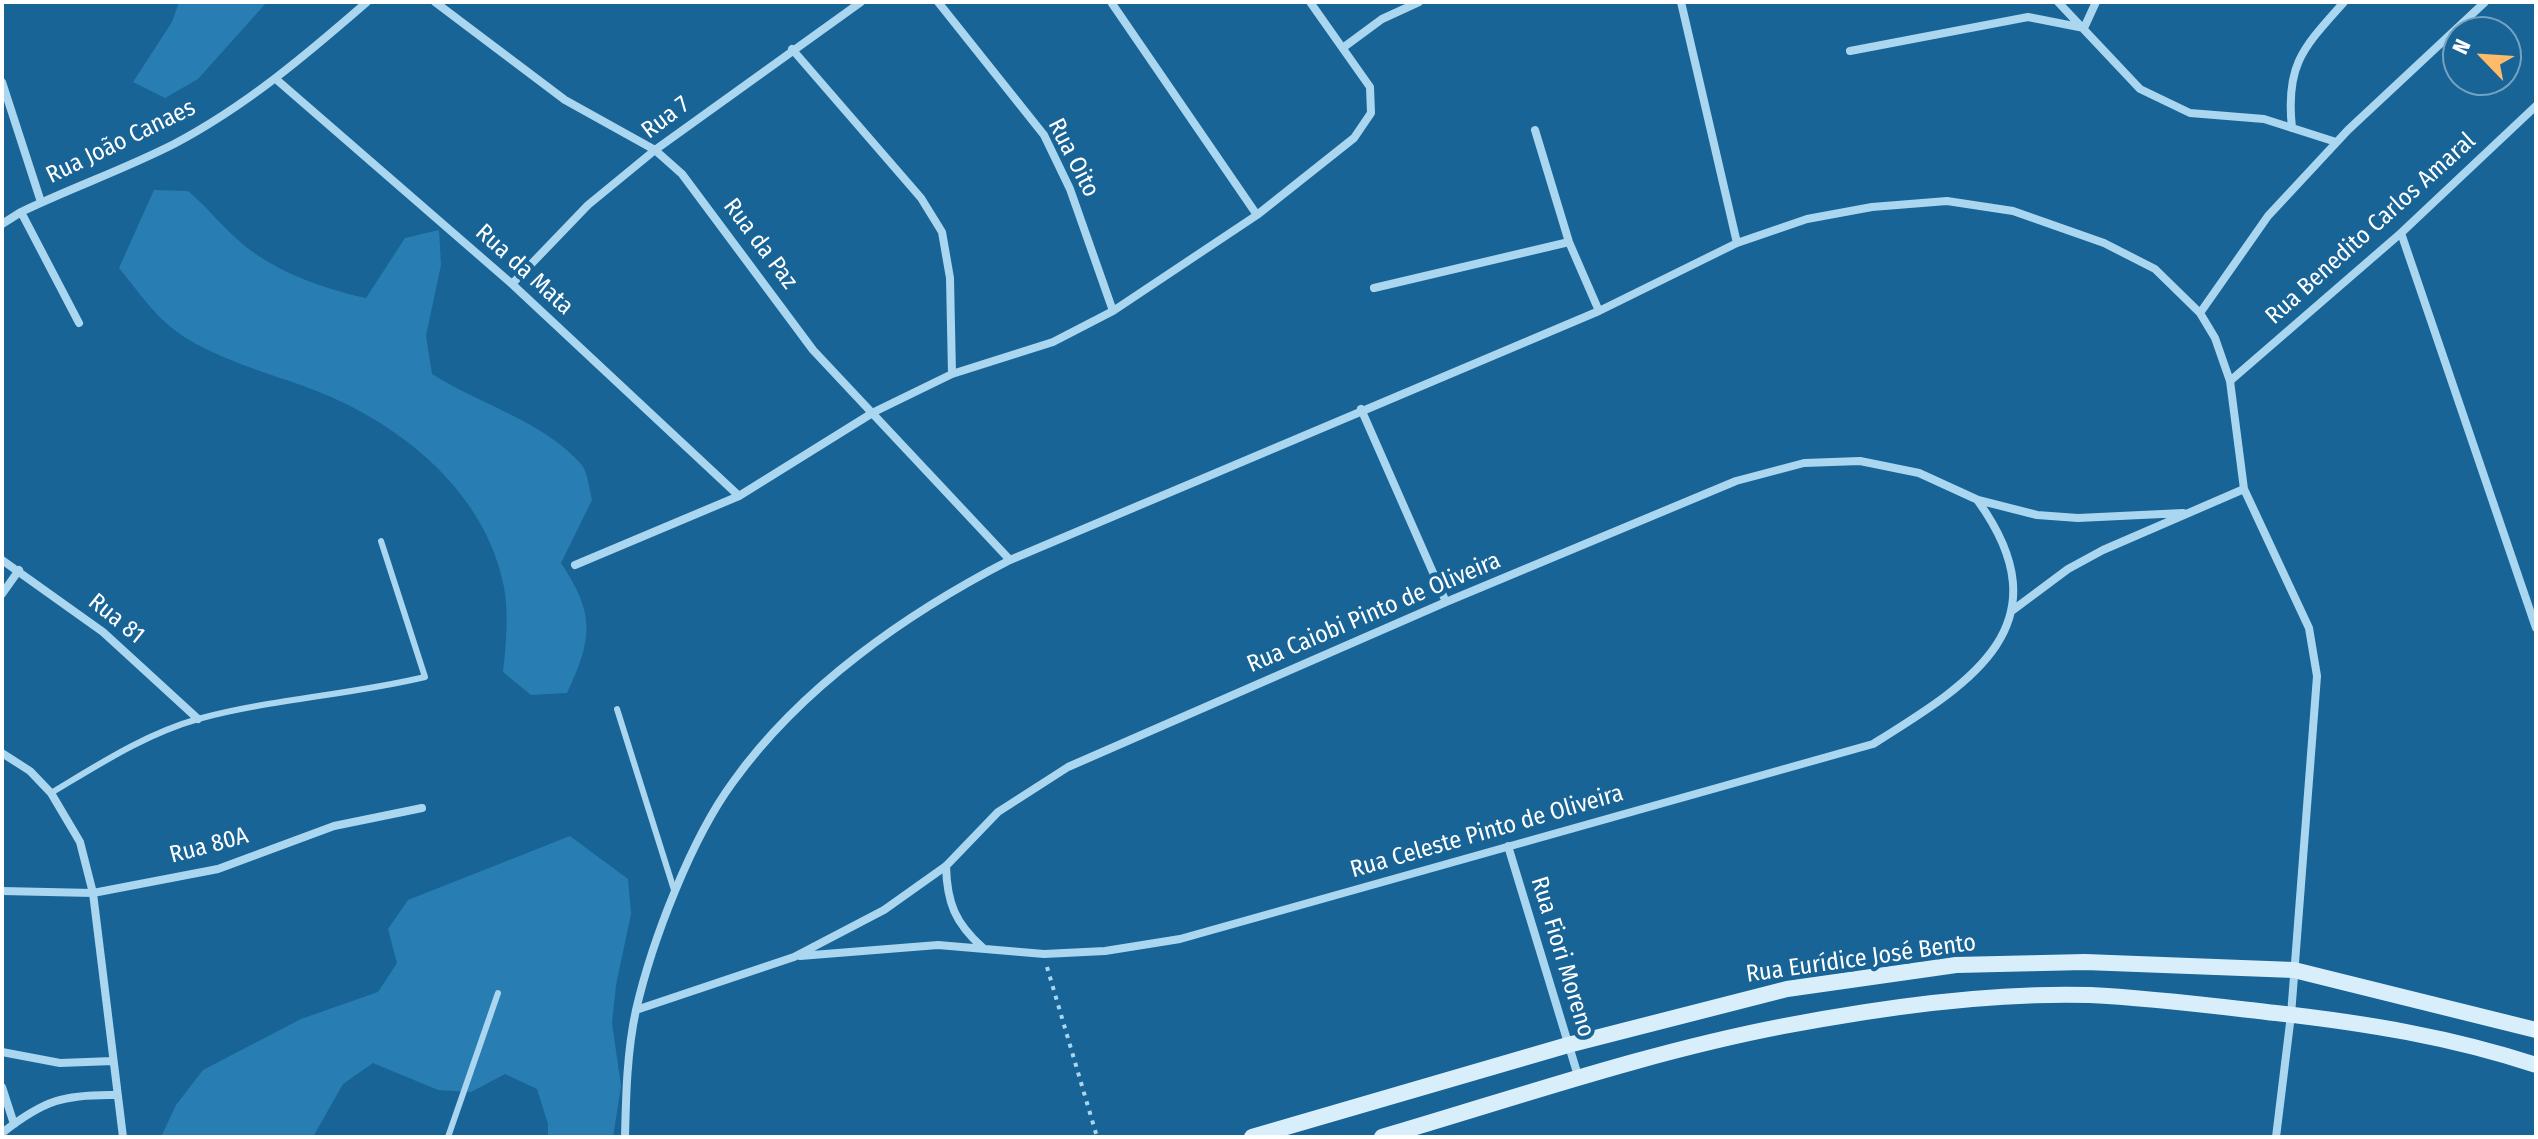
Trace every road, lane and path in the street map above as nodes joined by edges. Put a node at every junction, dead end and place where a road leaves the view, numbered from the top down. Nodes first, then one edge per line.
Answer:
1 (367, 2) edge
2 (435, 2) edge
3 (861, 2) edge
4 (938, 2) edge
5 (1111, 2) edge
6 (1310, 2) edge
7 (1419, 2) edge
8 (1681, 2) edge
9 (2058, 2) edge
10 (2096, 2) edge
11 (2344, 2) edge
12 (2485, 2) edge
13 (2084, 28) junction
14 (1344, 47) junction
15 (792, 49) junction
16 (1850, 51) dead end
17 (277, 80) junction
18 (2, 82) edge
19 (2536, 106) edge
20 (2292, 128) junction
21 (1535, 130) dead end
22 (2336, 142) junction
23 (655, 150) junction
24 (41, 202) junction
25 (21, 212) junction
26 (1257, 215) junction
27 (2, 224) edge
28 (2401, 233) junction
29 (1569, 242) junction
30 (1737, 243) junction
31 (512, 284) junction
32 (1374, 288) dead end
33 (1113, 311) junction
34 (1599, 311) junction
35 (2200, 313) junction
36 (79, 323) dead end
37 (952, 374) junction
38 (2230, 381) junction
39 (1361, 409) junction
40 (874, 412) junction
41 (2244, 489) junction
42 (739, 496) junction
43 (1978, 500) junction
44 (2183, 513) junction
45 (381, 541) dead end
46 (2, 560) edge
47 (1010, 560) junction
48 (575, 565) dead end
49 (19, 570) junction
50 (2, 594) edge
51 (1446, 602) junction
52 (2013, 610) junction
53 (2536, 628) edge
54 (617, 709) dead end
55 (198, 719) junction
56 (2, 753) edge
57 (51, 793) junction
58 (422, 808) dead end
59 (1508, 846) junction
60 (946, 866) junction
61 (2, 891) edge
62 (93, 893) junction
63 (675, 893) junction
64 (983, 948) junction
65 (1044, 954) junction
66 (794, 957) junction
67 (2294, 970) junction
68 (498, 993) dead end
69 (636, 1010) junction
70 (2291, 1015) junction
71 (2536, 1030) edge
72 (1568, 1045) junction
73 (2, 1052) edge
74 (113, 1061) junction
75 (2536, 1065) edge
76 (1579, 1079) junction
77 (2, 1087) edge
78 (117, 1095) junction
79 (14, 1124) junction
80 (2, 1133) edge
81 (123, 1137) edge
82 (448, 1137) edge
83 (625, 1137) edge
84 (1097, 1137) edge
85 (1252, 1137) edge
86 (1382, 1137) edge
87 (2276, 1137) edge

1 - 17 street, Rua João Canaes
2 - 23 street, Rua da Paz
3 - 15 street, Rua 7
4 - 33 street, Rua Oito
5 - 26 street
6 - 14 street
7 - 14 street
8 - 30 street
9 - 13 street
10 - 13 street
11 - 20 street
12 - 22 street
13 - 16 street
13 - 20 street
14 - 26 street
15 - 23 street, Rua 7
15 - 37 street
17 - 24 street, Rua João Canaes
17 - 31 street, Rua da Mata
18 - 24 street
19 - 28 street, Rua Benedito Carlos Amaral
20 - 22 street
21 - 29 street
22 - 35 street
23 - 31 street, Rua 7
23 - 40 street, Rua da Paz
24 - 25 street, Rua João Canaes
25 - 27 street, Rua João Canaes
25 - 36 street
26 - 33 street
28 - 38 street, Rua Benedito Carlos Amaral
28 - 53 street
29 - 32 street
29 - 34 street
30 - 34 street
30 - 35 street
31 - 42 street, Rua da Mata
33 - 37 street
34 - 39 street
35 - 38 street
37 - 40 street
38 - 41 street
39 - 47 street
39 - 51 street
40 - 42 street
40 - 47 street, Rua da Paz
41 - 44 street, Rua Caiobi Pinto de Oliveira
41 - 67 street
42 - 48 street
43 - 44 street, Rua Caiobi Pinto de Oliveira
43 - 51 street, Rua Caiobi Pinto de Oliveira
43 - 52 street
44 - 52 street, Rua Caiobi Pinto de Oliveira
45 - 55 lane
46 - 49 street, Rua 81
47 - 63 street
49 - 50 street
49 - 55 street, Rua 81
51 - 60 street, Rua Caiobi Pinto de Oliveira
52 - 59 street, Rua Celeste Pinto de Oliveira
54 - 63 lane
55 - 57 lane
56 - 57 street
57 - 62 street
58 - 62 street, Rua 80A
59 - 65 street, Rua Celeste Pinto de Oliveira
59 - 72 street, Rua Fiori Moreno
60 - 64 street
60 - 66 street, Rua Caiobi Pinto de Oliveira
61 - 62 street, Rua 80A
62 - 74 street
63 - 69 street
64 - 65 street, Rua Celeste Pinto de Oliveira
64 - 66 street, Rua Celeste Pinto de Oliveira
65 - 84 path
66 - 69 street, Rua Caiobi Pinto de Oliveira
67 - 70 street
67 - 71 street, Rua Eurídice José Bento
67 - 72 street, Rua Eurídice José Bento
68 - 82 lane
69 - 83 street
70 - 75 street
70 - 76 street
70 - 87 street
72 - 76 street, Rua Fiori Moreno
72 - 85 street, Rua Eurídice José Bento
73 - 74 street
74 - 78 street
76 - 86 street
77 - 79 street
78 - 79 street
78 - 81 street
79 - 80 street

